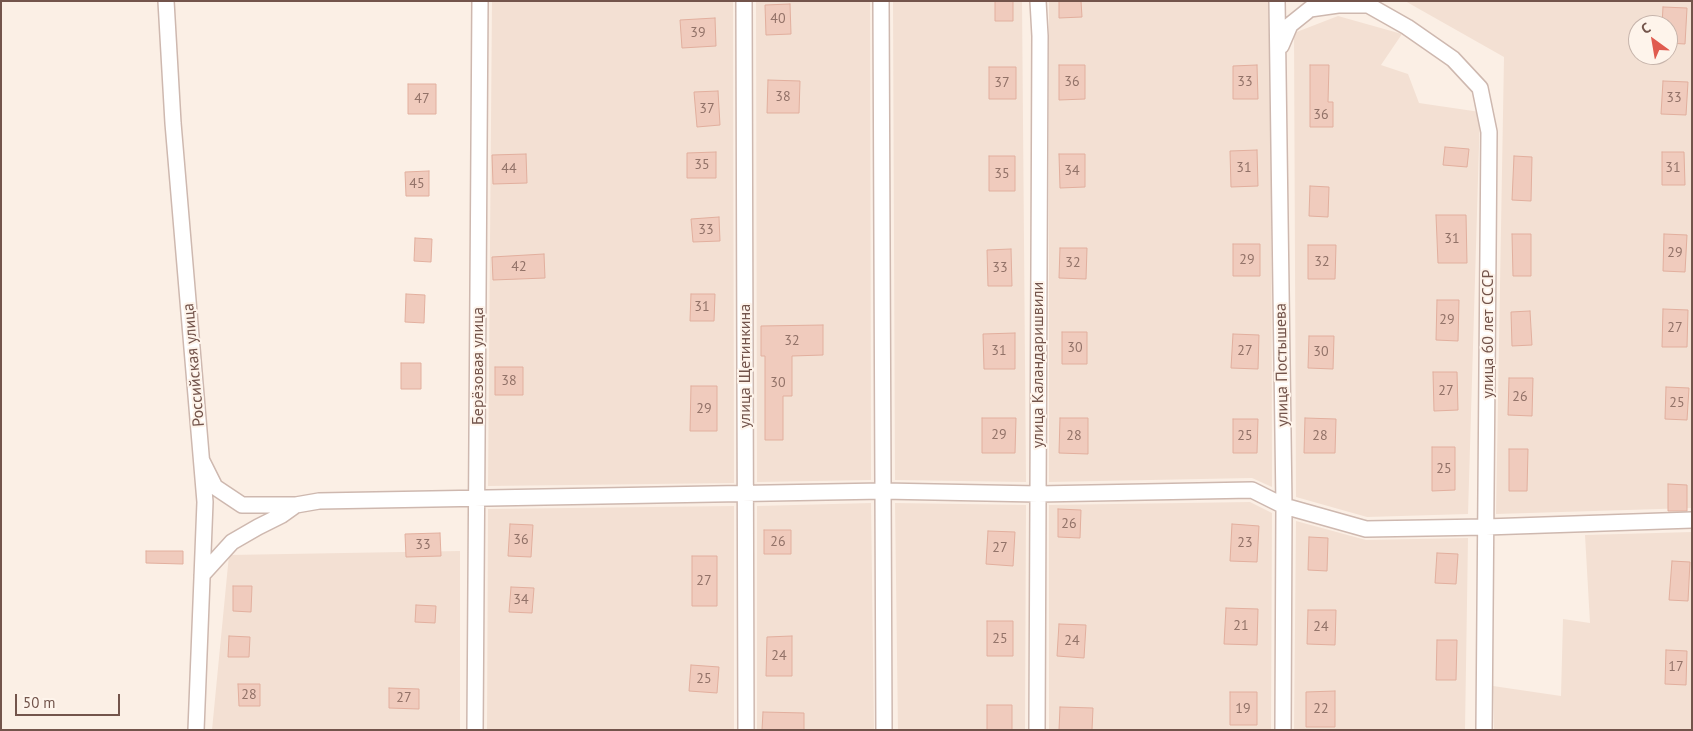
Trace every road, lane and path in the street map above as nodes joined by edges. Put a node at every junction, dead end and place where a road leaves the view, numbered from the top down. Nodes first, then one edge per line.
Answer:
1 (166, 1) edge
2 (480, 1) edge
3 (744, 1) edge
4 (881, 1) edge
5 (1038, 1) edge
6 (1278, 1) edge
7 (1364, 3) edge
8 (1278, 53) junction
9 (202, 461) junction
10 (883, 491) junction
11 (746, 494) junction
12 (1038, 494) junction
13 (477, 498) junction
14 (296, 505) junction
15 (1284, 506) junction
16 (1692, 520) edge
17 (1486, 527) junction
18 (202, 576) junction
19 (196, 730) edge
20 (475, 730) edge
21 (746, 730) edge
22 (884, 730) edge
23 (1037, 730) edge
24 (1283, 730) edge
25 (1484, 730) edge

1 - 9 street, Российская улица
2 - 13 street, Берёзовая улица
3 - 11 street, улица Щетинкина
4 - 10 street
5 - 12 street, улица Каландаришвили
6 - 8 street, улица Постышева
7 - 8 street
7 - 17 street, улица 60 лет СССР
8 - 15 street, улица Постышева
9 - 14 street
9 - 18 street, Российская улица
10 - 11 street
10 - 12 street
10 - 22 street
11 - 13 street
11 - 21 street, улица Щетинкина
12 - 15 street
12 - 23 street, улица Каландаришвили
13 - 14 street
13 - 20 street, Берёзовая улица
14 - 18 street
15 - 17 street
15 - 24 street, улица Постышева
16 - 17 street
17 - 25 street, улица 60 лет СССР
18 - 19 street, Российская улица

